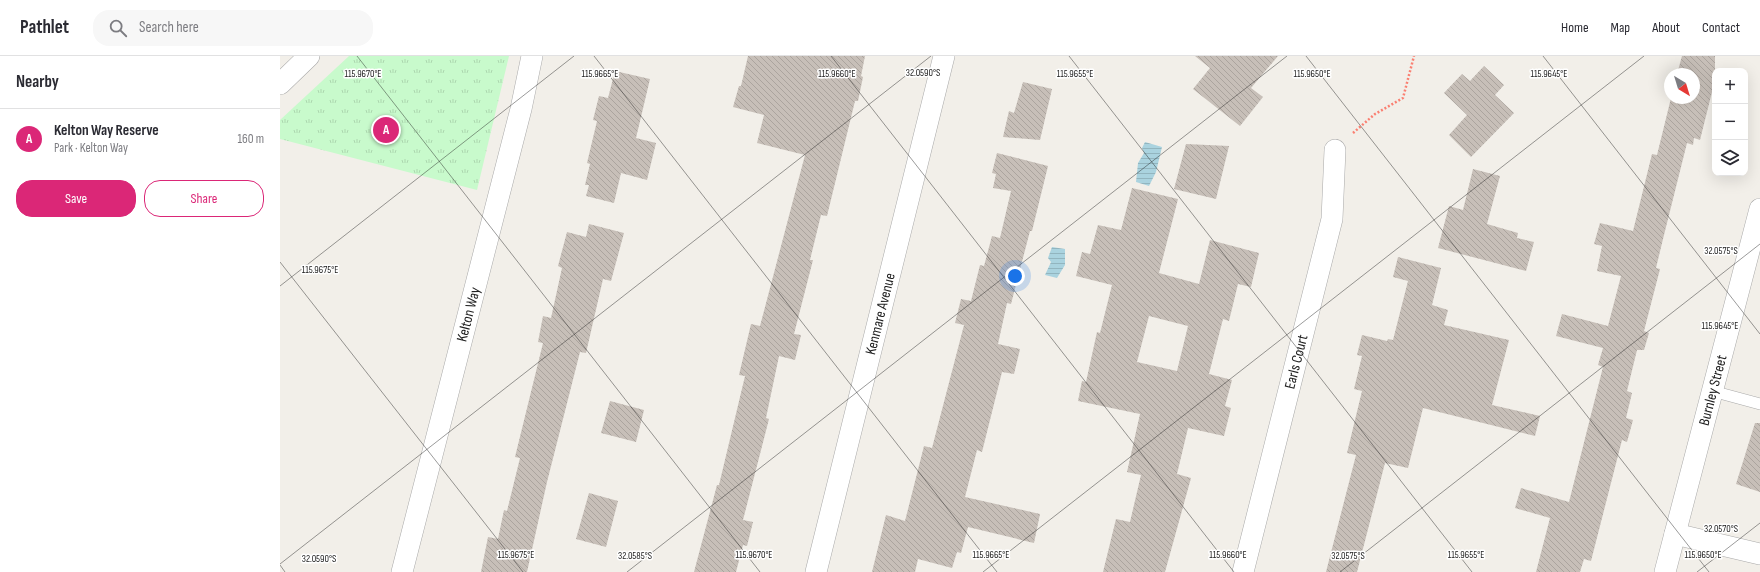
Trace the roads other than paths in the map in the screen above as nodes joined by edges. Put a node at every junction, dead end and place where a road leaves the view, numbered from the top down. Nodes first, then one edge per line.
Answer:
1 (309, 56) edge
2 (532, 56) edge
3 (944, 56) edge
4 (280, 84) edge
5 (1335, 150) road end
6 (1760, 209) edge
7 (1712, 391) junction
8 (1760, 404) edge
9 (1675, 534) junction
10 (1760, 554) edge
11 (402, 572) edge
12 (816, 572) edge
13 (1242, 572) edge
14 (1665, 572) edge

1 - 4 street
2 - 11 street, Kelton Way
3 - 12 street, Kenmare Avenue
5 - 13 street, Earls Court
6 - 7 street, Burnley Street
7 - 8 lane
7 - 9 street, Burnley Street
9 - 10 street
9 - 14 street, Burnley Street

